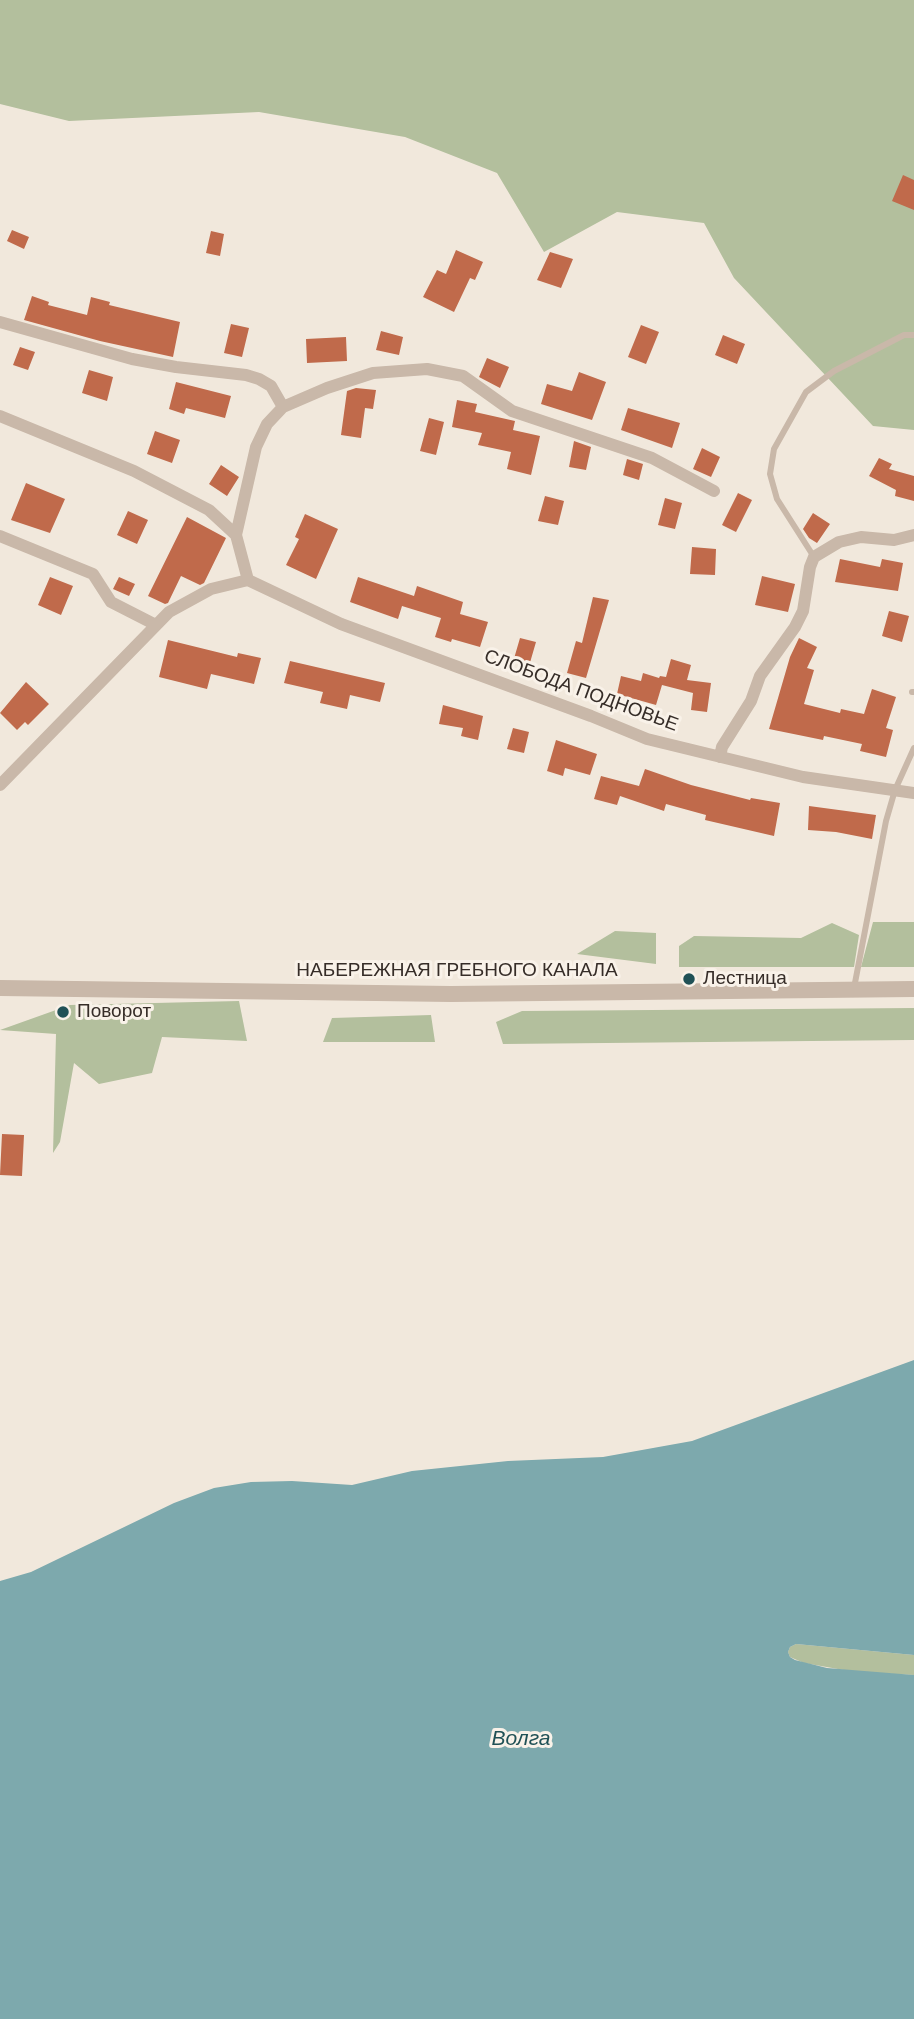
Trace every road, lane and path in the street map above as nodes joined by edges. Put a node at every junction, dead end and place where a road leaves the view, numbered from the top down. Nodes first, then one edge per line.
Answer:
1 (0, 322) edge
2 (914, 335) edge
3 (283, 407) junction
4 (0, 415) edge
5 (714, 491) dead end
6 (236, 534) junction
7 (914, 535) edge
8 (0, 536) edge
9 (814, 557) junction
10 (248, 579) junction
11 (156, 625) junction
12 (914, 748) edge
13 (719, 757) junction
14 (0, 785) edge
15 (895, 790) junction
16 (914, 793) edge
17 (0, 988) edge
18 (914, 989) edge
19 (854, 990) junction

1 - 3 street
2 - 9 lane
3 - 5 street
3 - 6 street
4 - 6 street
6 - 10 street
7 - 9 street
8 - 11 street
9 - 13 street
10 - 11 street
10 - 13 street, СЛОБОДА ПОДНОВЬЕ
11 - 14 street
12 - 15 lane
13 - 15 street, СЛОБОДА ПОДНОВЬЕ
15 - 16 street, СЛОБОДА ПОДНОВЬЕ
15 - 19 lane
17 - 19 street, НАБЕРЕЖНАЯ ГРЕБНОГО КАНАЛА
18 - 19 street, НАБЕРЕЖНАЯ ГРЕБНОГО КАНАЛА

